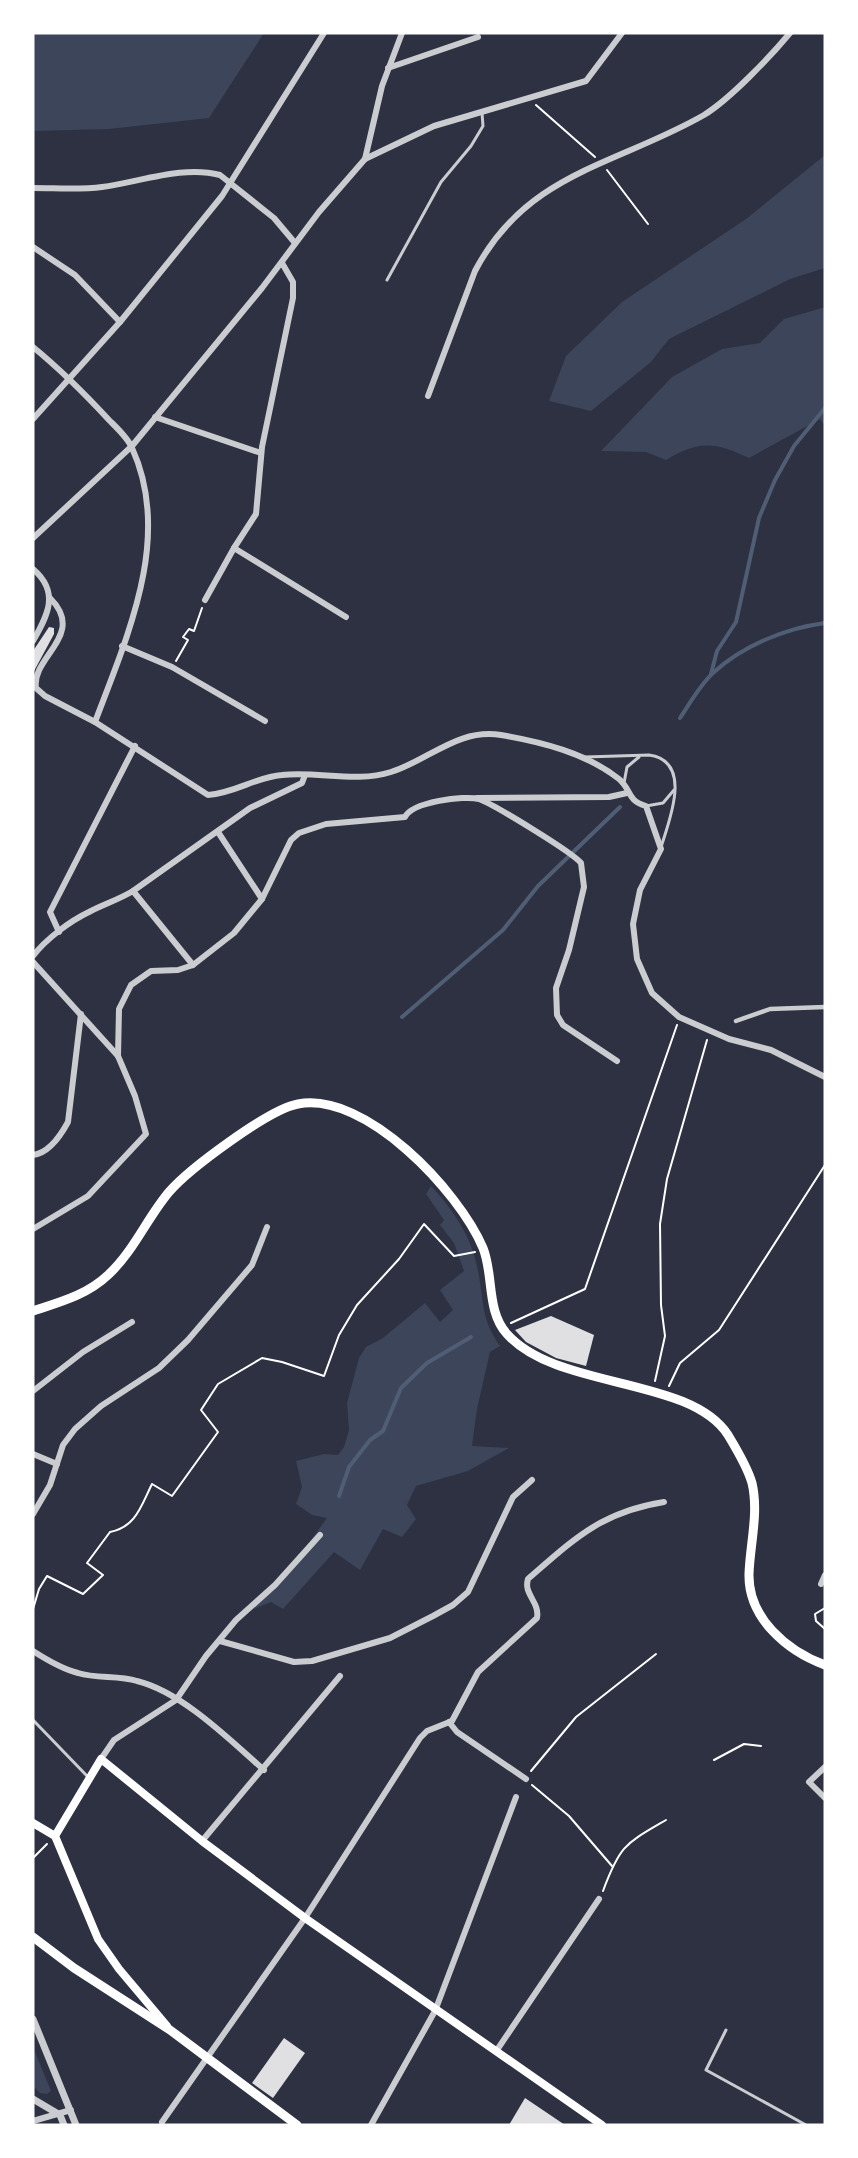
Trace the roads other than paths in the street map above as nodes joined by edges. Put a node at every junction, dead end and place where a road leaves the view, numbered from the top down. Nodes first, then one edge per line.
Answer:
1 (324, 33) edge
2 (402, 33) edge
3 (622, 33) edge
4 (790, 33) edge
5 (478, 37) dead end
6 (388, 68) junction
7 (482, 112) junction
8 (365, 159) junction
9 (230, 182) junction
10 (33, 188) edge
11 (295, 243) junction
12 (33, 247) edge
13 (282, 263) junction
14 (387, 280) dead end
15 (120, 322) junction
16 (33, 347) edge
17 (71, 379) junction
18 (428, 396) dead end
19 (155, 417) junction
20 (33, 419) edge
21 (132, 446) junction
22 (261, 453) junction
23 (33, 538) edge
24 (234, 548) junction
25 (33, 569) edge
26 (50, 598) junction
27 (205, 600) road end
28 (346, 616) dead end
29 (33, 641) edge
30 (122, 646) junction
31 (266, 721) dead end
32 (95, 722) junction
33 (135, 746) junction
34 (641, 756) junction
35 (585, 757) junction
36 (304, 775) junction
37 (676, 783) junction
38 (624, 784) junction
39 (627, 793) junction
40 (476, 798) junction
41 (646, 807) junction
42 (218, 832) junction
43 (661, 849) junction
44 (133, 891) junction
45 (262, 899) junction
46 (59, 932) junction
47 (33, 956) edge
48 (33, 962) edge
49 (193, 965) junction
50 (825, 1007) edge
51 (81, 1014) junction
52 (736, 1021) dead end
53 (118, 1056) junction
54 (617, 1061) dead end
55 (825, 1077) edge
56 (33, 1155) edge
57 (267, 1227) dead end
58 (33, 1229) edge
59 (33, 1311) edge
60 (132, 1322) dead end
61 (33, 1391) edge
62 (33, 1454) edge
63 (57, 1464) junction
64 (532, 1480) dead end
65 (664, 1502) dead end
66 (34, 1510) edge
67 (320, 1535) dead end
68 (825, 1575) edge
69 (821, 1584) dead end
70 (220, 1641) junction
71 (33, 1652) edge
72 (825, 1665) edge
73 (340, 1676) dead end
74 (176, 1700) junction
75 (33, 1720) edge
76 (449, 1722) junction
77 (101, 1759) junction
78 (825, 1767) edge
79 (264, 1770) junction
80 (89, 1778) junction
81 (526, 1779) road end
82 (516, 1797) dead end
83 (825, 1798) edge
84 (33, 1823) edge
85 (55, 1836) junction
86 (202, 1841) junction
87 (599, 1899) road end
88 (305, 1918) junction
89 (33, 1937) edge
90 (435, 2011) junction
91 (33, 2019) edge
92 (170, 2030) junction
93 (726, 2030) dead end
94 (497, 2050) junction
95 (208, 2058) junction
96 (33, 2100) edge
97 (71, 2110) junction
98 (60, 2115) junction
99 (33, 2121) edge
100 (162, 2122) dead end
101 (64, 2125) edge
102 (76, 2125) edge
103 (297, 2125) edge
104 (370, 2125) edge
105 (602, 2125) edge
106 (806, 2125) edge

1 - 9 street
2 - 6 street
3 - 7 street
4 - 18 street
5 - 6 street
6 - 8 street
7 - 8 street
7 - 14 lane
8 - 11 street
9 - 10 street
9 - 11 street
9 - 15 street
11 - 13 street
12 - 15 street
13 - 19 street
13 - 22 street
15 - 17 street
16 - 17 street
17 - 20 street
17 - 21 street
19 - 21 street
19 - 22 street
21 - 23 street
21 - 30 street
22 - 24 street
24 - 27 street
24 - 28 street
25 - 26 street
26 - 29 street
26 - 32 street
30 - 31 street
30 - 32 street
32 - 33 street
33 - 36 street
33 - 46 street
34 - 35 lane
34 - 37 lane
34 - 38 lane
35 - 36 street
35 - 38 street
36 - 42 street
37 - 41 lane
37 - 43 lane
38 - 39 street
39 - 40 street
39 - 41 street
40 - 45 street
40 - 54 street
41 - 43 street
42 - 44 street
42 - 45 street
43 - 55 street
44 - 46 street
44 - 49 street
45 - 49 street
46 - 47 street
48 - 51 street
49 - 53 street
50 - 52 street
51 - 53 street
51 - 56 street
53 - 58 street
57 - 63 street
59 - 72 main road
60 - 61 street
62 - 63 street
63 - 66 street
64 - 70 street
65 - 76 street
67 - 70 street
68 - 69 street
70 - 74 street
71 - 74 street
73 - 79 street
74 - 77 street
74 - 79 street
75 - 80 lane
76 - 81 street
76 - 88 street
77 - 80 main road
77 - 86 main road
78 - 83 street
79 - 86 street
80 - 85 main road
82 - 90 street
84 - 85 main road
85 - 92 main road
86 - 88 main road
87 - 94 street
88 - 90 main road
88 - 95 street
89 - 92 main road
90 - 94 main road
90 - 104 street
91 - 97 street
92 - 95 main road
93 - 106 lane
94 - 105 main road
95 - 100 street
95 - 103 main road
96 - 98 street
97 - 98 street
97 - 102 street
98 - 99 street
98 - 101 street

